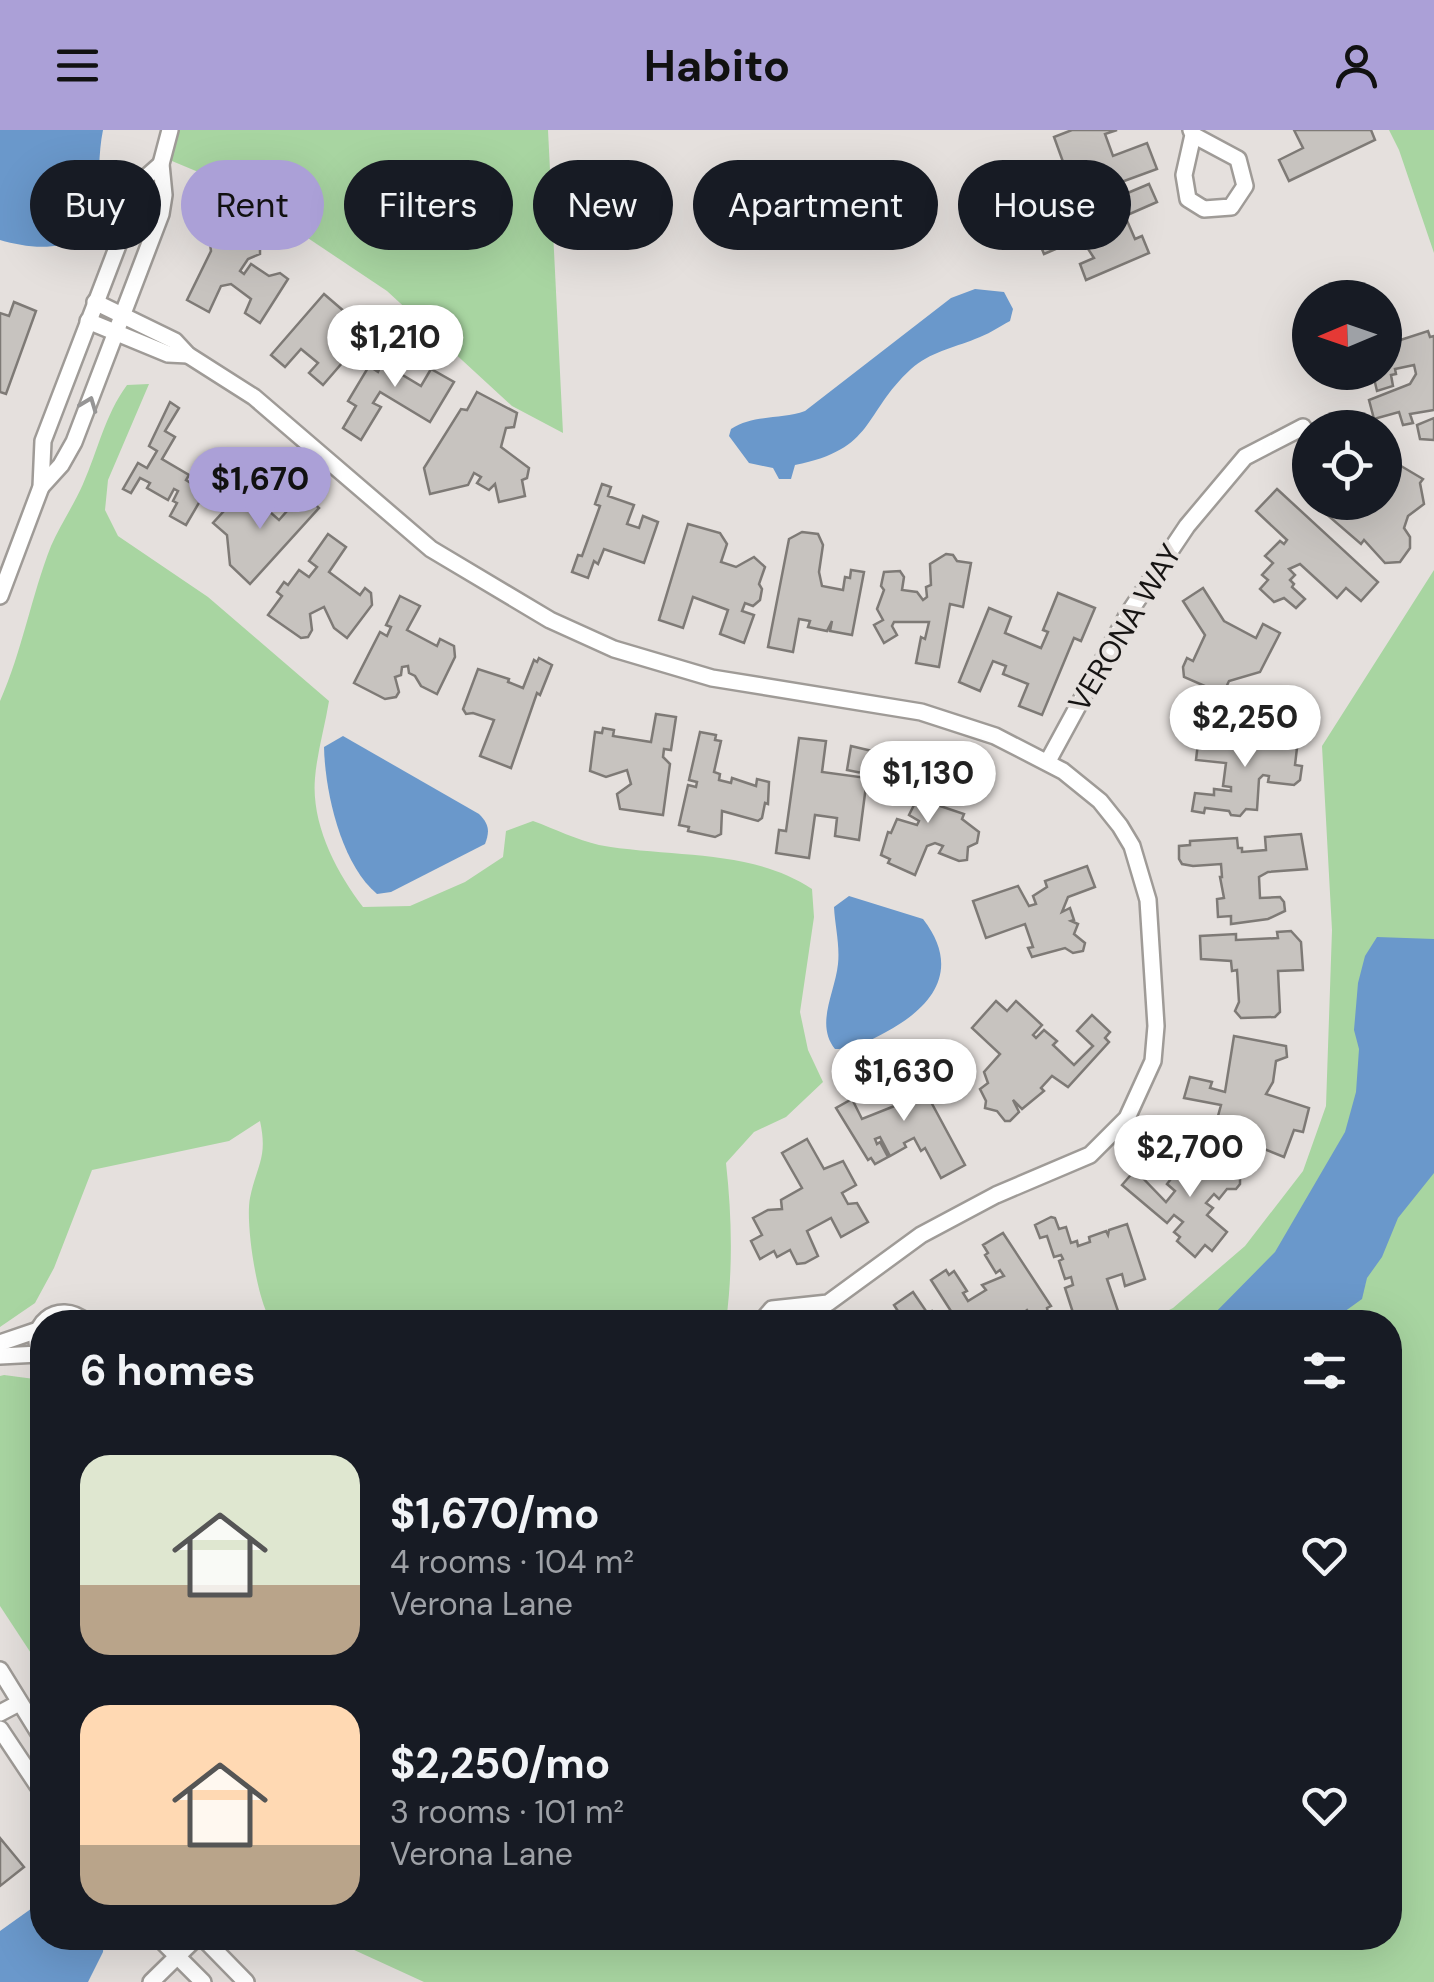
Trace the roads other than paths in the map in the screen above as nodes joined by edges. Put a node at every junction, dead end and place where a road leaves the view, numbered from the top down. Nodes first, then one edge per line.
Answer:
1 (170, 130) edge
2 (1192, 133) edge
3 (161, 164) joint
4 (161, 214) edge
5 (115, 250) edge
6 (147, 250) edge
7 (95, 302) junction
8 (122, 315) junction
9 (88, 321) junction
10 (116, 332) junction
11 (188, 355) junction
12 (1292, 433) edge
13 (41, 487) junction
14 (0, 596) edge
15 (1048, 761) junction
16 (828, 1304) junction
17 (771, 1310) edge
18 (827, 1310) edge
19 (30, 1333) edge
20 (0, 1343) edge
21 (0, 1356) edge
22 (30, 1356) edge
23 (2, 1679) edge
24 (20, 1703) junction
25 (0, 1714) edge
26 (30, 1719) edge
27 (0, 1729) edge
28 (30, 1774) edge
29 (172, 1950) edge
30 (185, 1950) edge
31 (213, 1950) edge
32 (178, 1956) junction
33 (220, 1956) junction
34 (198, 1980) edge
35 (150, 1982) edge
36 (246, 1982) edge

1 - 3 street
2 - 2 street
3 - 4 street
5 - 7 street
6 - 8 street
7 - 8 street
7 - 9 street
8 - 10 street
8 - 11 street
9 - 10 street
9 - 13 street
10 - 11 street
13 -> 10 street
11 - 15 street
12 - 15 street, VERONA WAY
13 - 14 street
15 - 16 street
16 - 17 street
16 - 18 street
19 - 20 street
21 - 22 street
23 - 24 street
24 - 25 street
24 - 26 street
27 - 28 street
29 - 32 street
30 - 32 street
31 - 33 street
32 - 34 street
32 - 35 street
33 - 34 street
33 - 36 street

